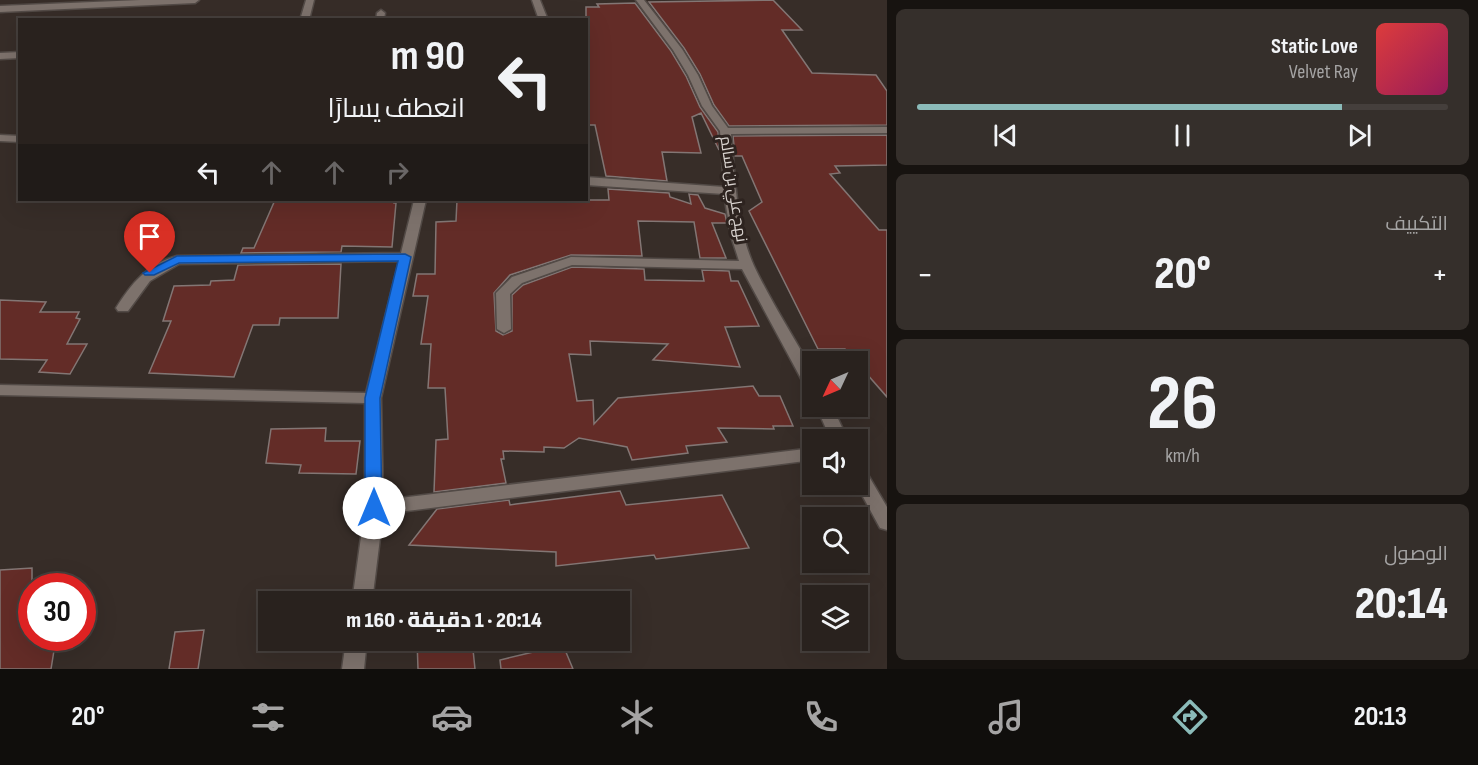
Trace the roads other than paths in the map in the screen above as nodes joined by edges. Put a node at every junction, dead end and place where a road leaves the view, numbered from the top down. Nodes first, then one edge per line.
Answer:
1 (13, 0) edge
2 (195, 0) edge
3 (310, 0) edge
4 (536, 0) edge
5 (640, 0) edge
6 (0, 8) edge
7 (305, 18) edge
8 (543, 18) edge
9 (18, 55) edge
10 (0, 56) edge
11 (887, 130) edge
12 (725, 131) junction
13 (0, 138) edge
14 (18, 139) edge
15 (588, 181) edge
16 (730, 191) junction
17 (420, 201) edge
18 (405, 257) junction
19 (747, 265) junction
20 (123, 308) dead end
21 (504, 329) dead end
22 (802, 366) edge
23 (0, 390) edge
24 (373, 398) junction
25 (802, 455) edge
26 (868, 490) edge
27 (374, 508) junction
28 (887, 523) edge
29 (363, 591) edge
30 (355, 651) edge
31 (353, 669) edge

1 - 6 street
2 - 6 street
3 - 7 street
4 - 8 street
5 - 12 street, نهج علي بن سالم
9 - 10 street
11 - 12 street
12 - 16 street, نهج علي بن سالم
13 - 14 street
15 - 16 street
16 - 19 street, نهج علي بن سالم
17 - 18 street
18 - 20 street
18 - 24 street
19 - 21 street
19 - 22 street, نهج علي بن سالم
23 - 24 street
24 - 27 street
25 - 27 street
26 - 28 street
27 - 29 street
30 - 31 street

